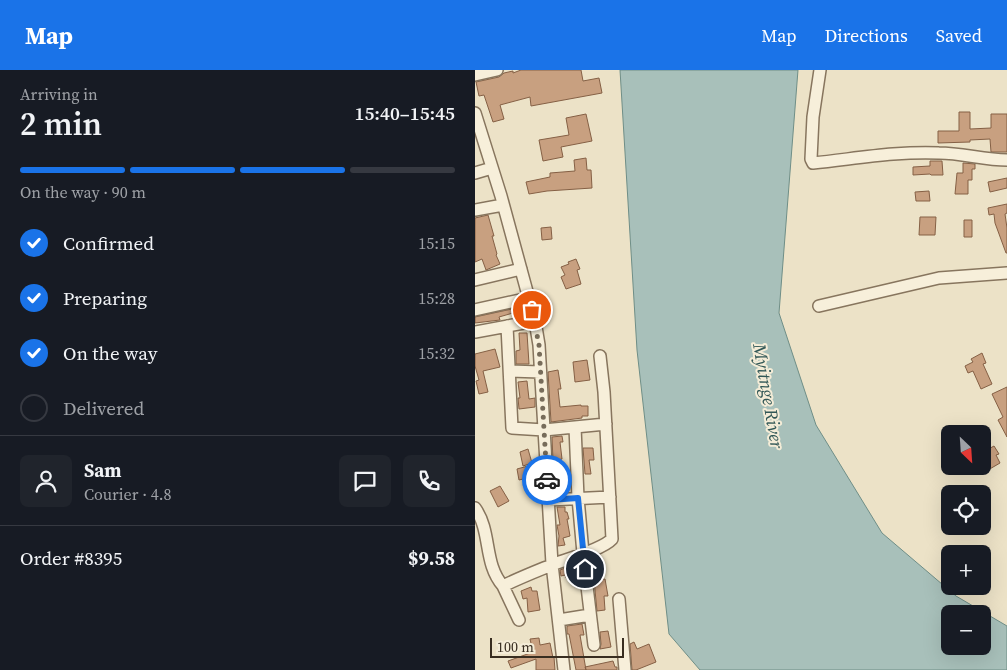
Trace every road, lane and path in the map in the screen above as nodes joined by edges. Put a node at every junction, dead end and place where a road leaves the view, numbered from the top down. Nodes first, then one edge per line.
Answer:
1 (497, 70) edge
2 (820, 70) edge
3 (475, 75) edge
4 (475, 114) edge
5 (479, 141) edge
6 (1007, 160) edge
7 (492, 168) junction
8 (475, 173) edge
9 (503, 205) junction
10 (475, 210) edge
11 (521, 269) junction
12 (1007, 273) edge
13 (475, 280) edge
14 (529, 298) junction
15 (819, 306) dead end
16 (475, 310) edge
17 (535, 321) junction
18 (507, 326) junction
19 (475, 332) edge
20 (600, 356) dead end
21 (510, 371) junction
22 (540, 372) junction
23 (605, 424) junction
24 (575, 427) junction
25 (544, 430) junction
26 (610, 497) junction
27 (578, 498) junction
28 (549, 500) junction
29 (475, 508) edge
30 (583, 554) junction
31 (552, 564) junction
32 (503, 586) junction
33 (619, 599) dead end
34 (590, 616) junction
35 (519, 620) dead end
36 (559, 620) junction
37 (594, 645) dead end
38 (564, 670) edge
39 (625, 670) edge

1 - 3 street
2 - 6 street
4 - 5 street
5 - 7 street
7 - 8 street
7 - 9 street
9 - 10 street
9 - 11 street
11 - 13 street
11 - 14 street
12 - 15 street
14 - 16 street
14 - 17 street
17 - 18 street
17 - 22 street
18 - 19 street
18 - 21 street
20 - 23 street
21 - 22 street
21 - 25 street
22 - 25 street
23 - 24 street
23 - 26 street
24 - 25 street
24 - 27 street
25 - 28 street
26 - 27 street
26 - 30 street
27 - 28 street
27 - 30 street
28 - 31 street
29 - 32 street
30 - 31 street
30 - 34 street
31 - 32 street
31 - 36 street
32 - 35 street
33 - 39 street
34 - 36 street
34 - 37 street
36 - 38 street

